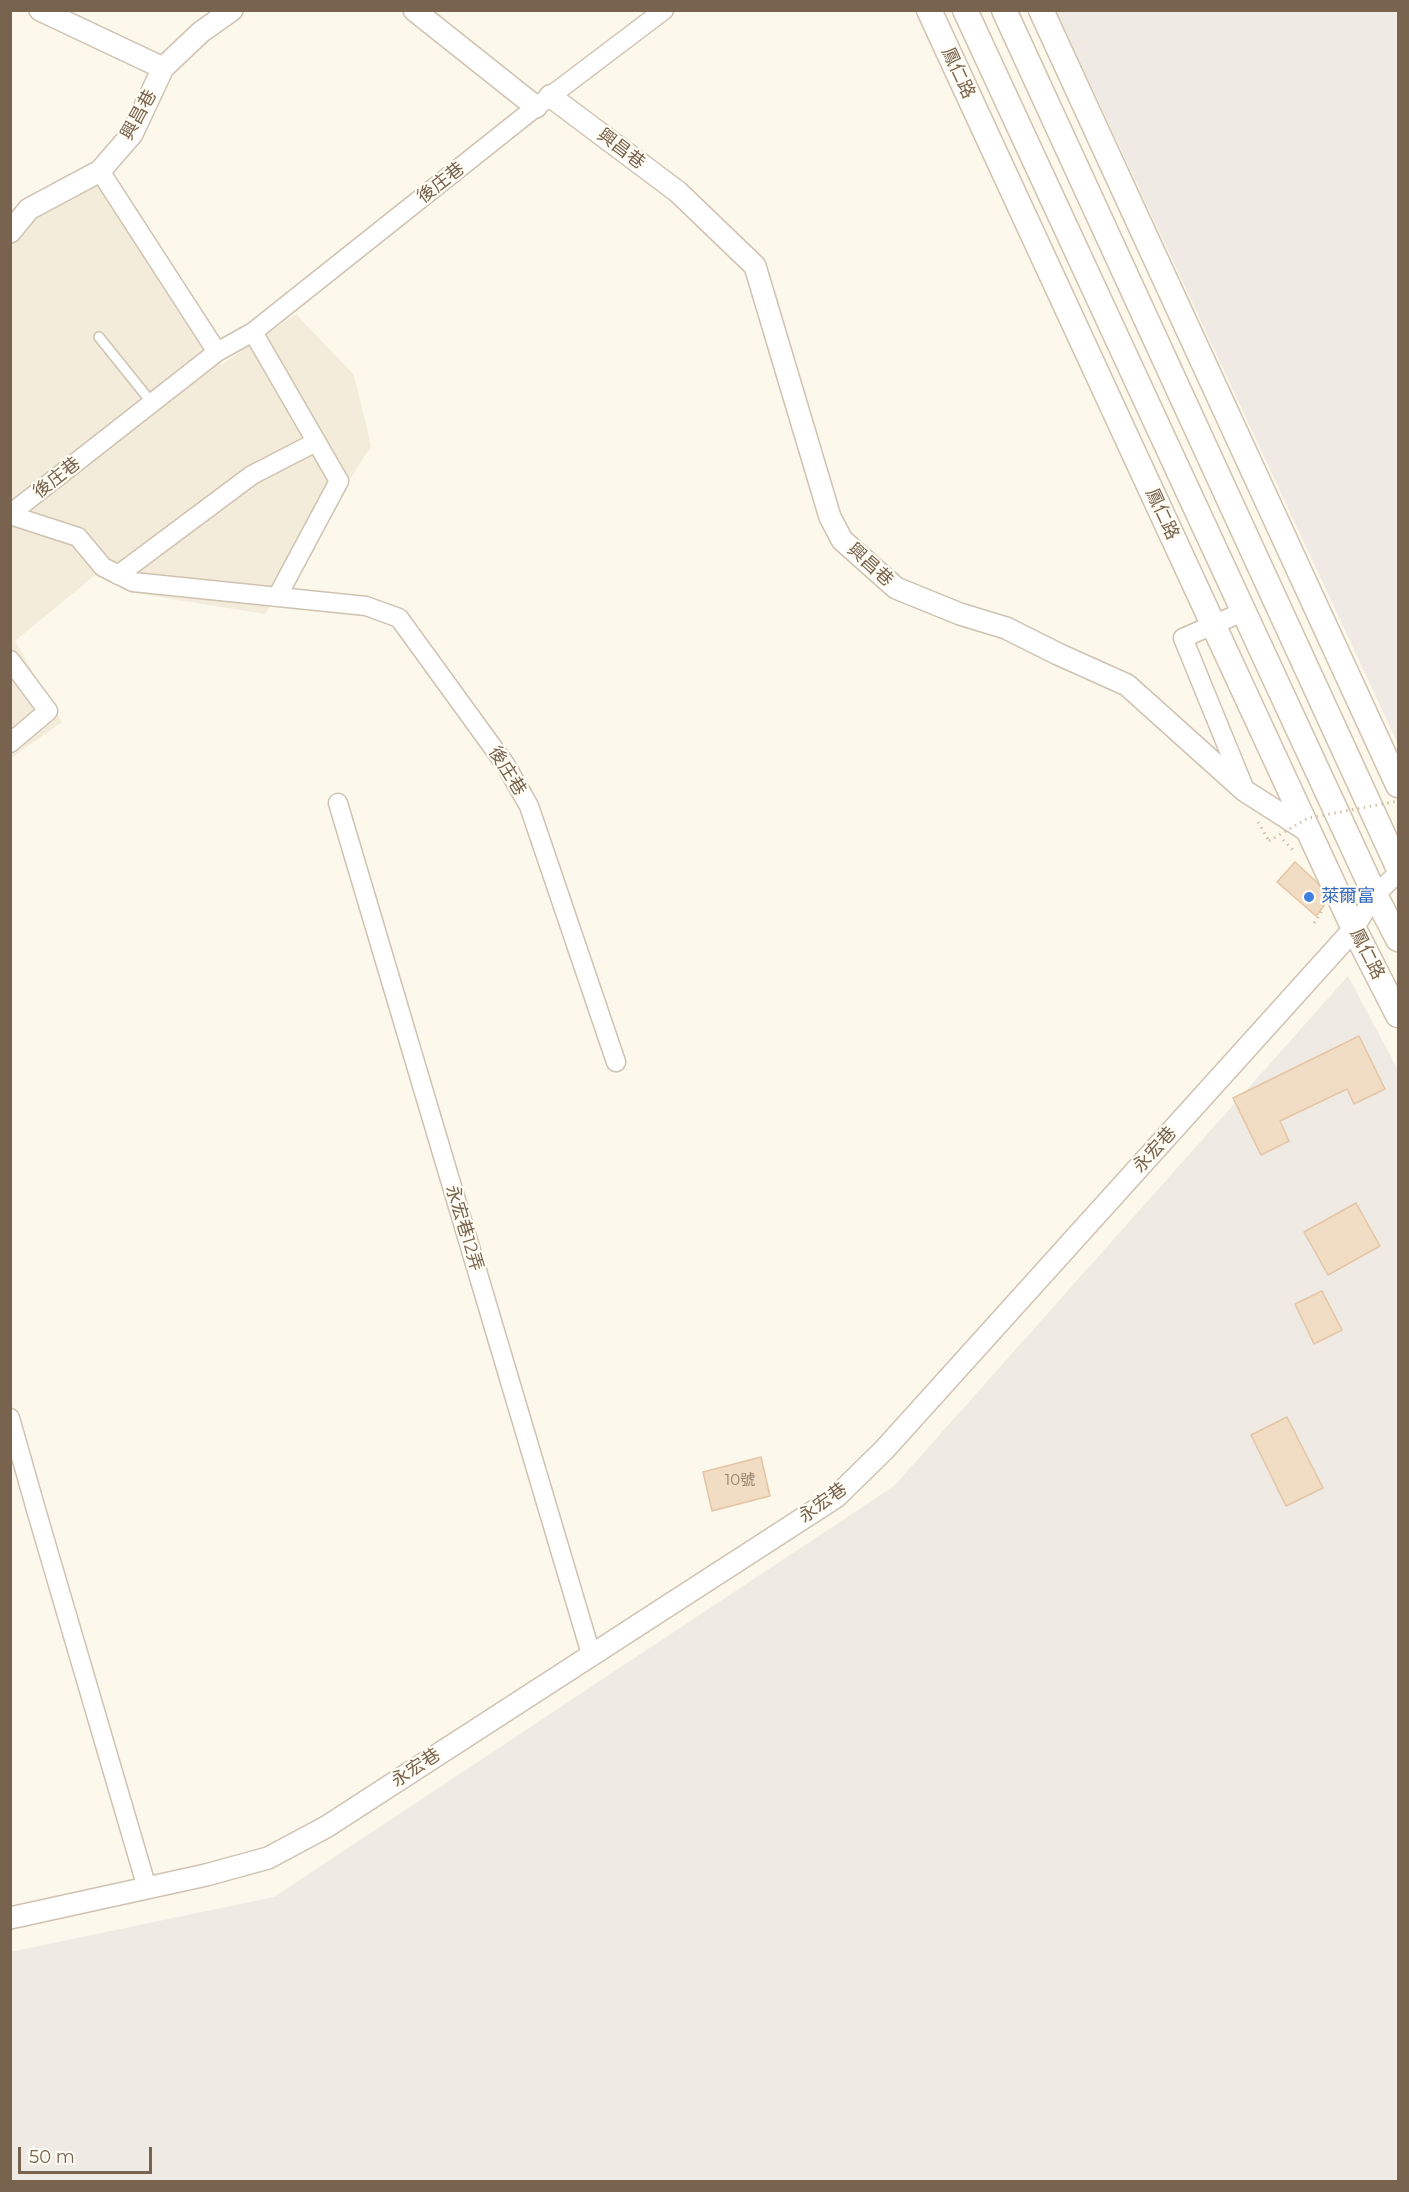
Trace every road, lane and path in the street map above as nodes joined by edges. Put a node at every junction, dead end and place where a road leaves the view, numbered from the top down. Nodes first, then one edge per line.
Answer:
1 (40, 10) edge
2 (232, 10) edge
3 (414, 10) edge
4 (664, 10) edge
5 (929, 10) edge
6 (965, 10) edge
7 (1004, 10) edge
8 (1041, 10) edge
9 (163, 68) junction
10 (543, 101) junction
11 (100, 171) junction
12 (10, 232) edge
13 (253, 332) junction
14 (99, 338) dead end
15 (217, 352) junction
16 (152, 403) junction
17 (316, 442) junction
18 (10, 514) edge
19 (118, 575) junction
20 (277, 597) junction
21 (1245, 611) junction
22 (1213, 624) junction
23 (10, 660) edge
24 (10, 742) edge
25 (1398, 784) edge
26 (1245, 790) junction
27 (1398, 801) edge
28 (338, 803) dead end
29 (1309, 832) junction
30 (1277, 834) dead end
31 (1269, 841) dead end
32 (1300, 857) dead end
33 (1398, 867) edge
34 (1398, 873) edge
35 (1387, 906) edge
36 (1323, 909) dead end
37 (1314, 923) dead end
38 (1354, 929) junction
39 (1398, 939) edge
40 (1398, 1015) edge
41 (616, 1062) dead end
42 (10, 1418) edge
43 (591, 1654) junction
44 (147, 1888) junction
45 (10, 1918) edge

1 - 9 street
2 - 9 street, 興昌巷
3 - 10 street, 興昌巷
4 - 10 street, 後庄巷
5 - 22 main road, 鳳仁路
6 - 21 main road, 鳳仁路
7 - 33 main road
8 - 25 main road
9 - 11 street, 興昌巷
10 - 13 street, 後庄巷
10 - 26 street, 興昌巷
11 - 12 street, 興昌巷
11 - 15 street
13 - 15 street, 後庄巷
13 - 17 street
14 - 16 lane
15 - 16 street, 後庄巷
16 - 18 street, 後庄巷
17 - 19 street
17 - 20 street
18 - 19 street
19 - 20 street, 後庄巷
20 - 41 street, 後庄巷
21 - 22 street
21 - 35 main road, 鳳仁路
22 - 26 street
22 - 29 main road, 鳳仁路
23 - 24 street
26 - 29 street, 興昌巷
27 - 31 path, bridge
28 - 43 street, 永宏巷12弄
29 - 38 main road, 鳳仁路
30 - 32 path
34 - 35 street
35 - 38 street
35 - 39 main road, 鳳仁路
36 - 37 path
38 - 40 main road, 鳳仁路
38 - 43 street, 永宏巷
42 - 44 street
43 - 44 street, 永宏巷
44 - 45 street, 永宏巷

